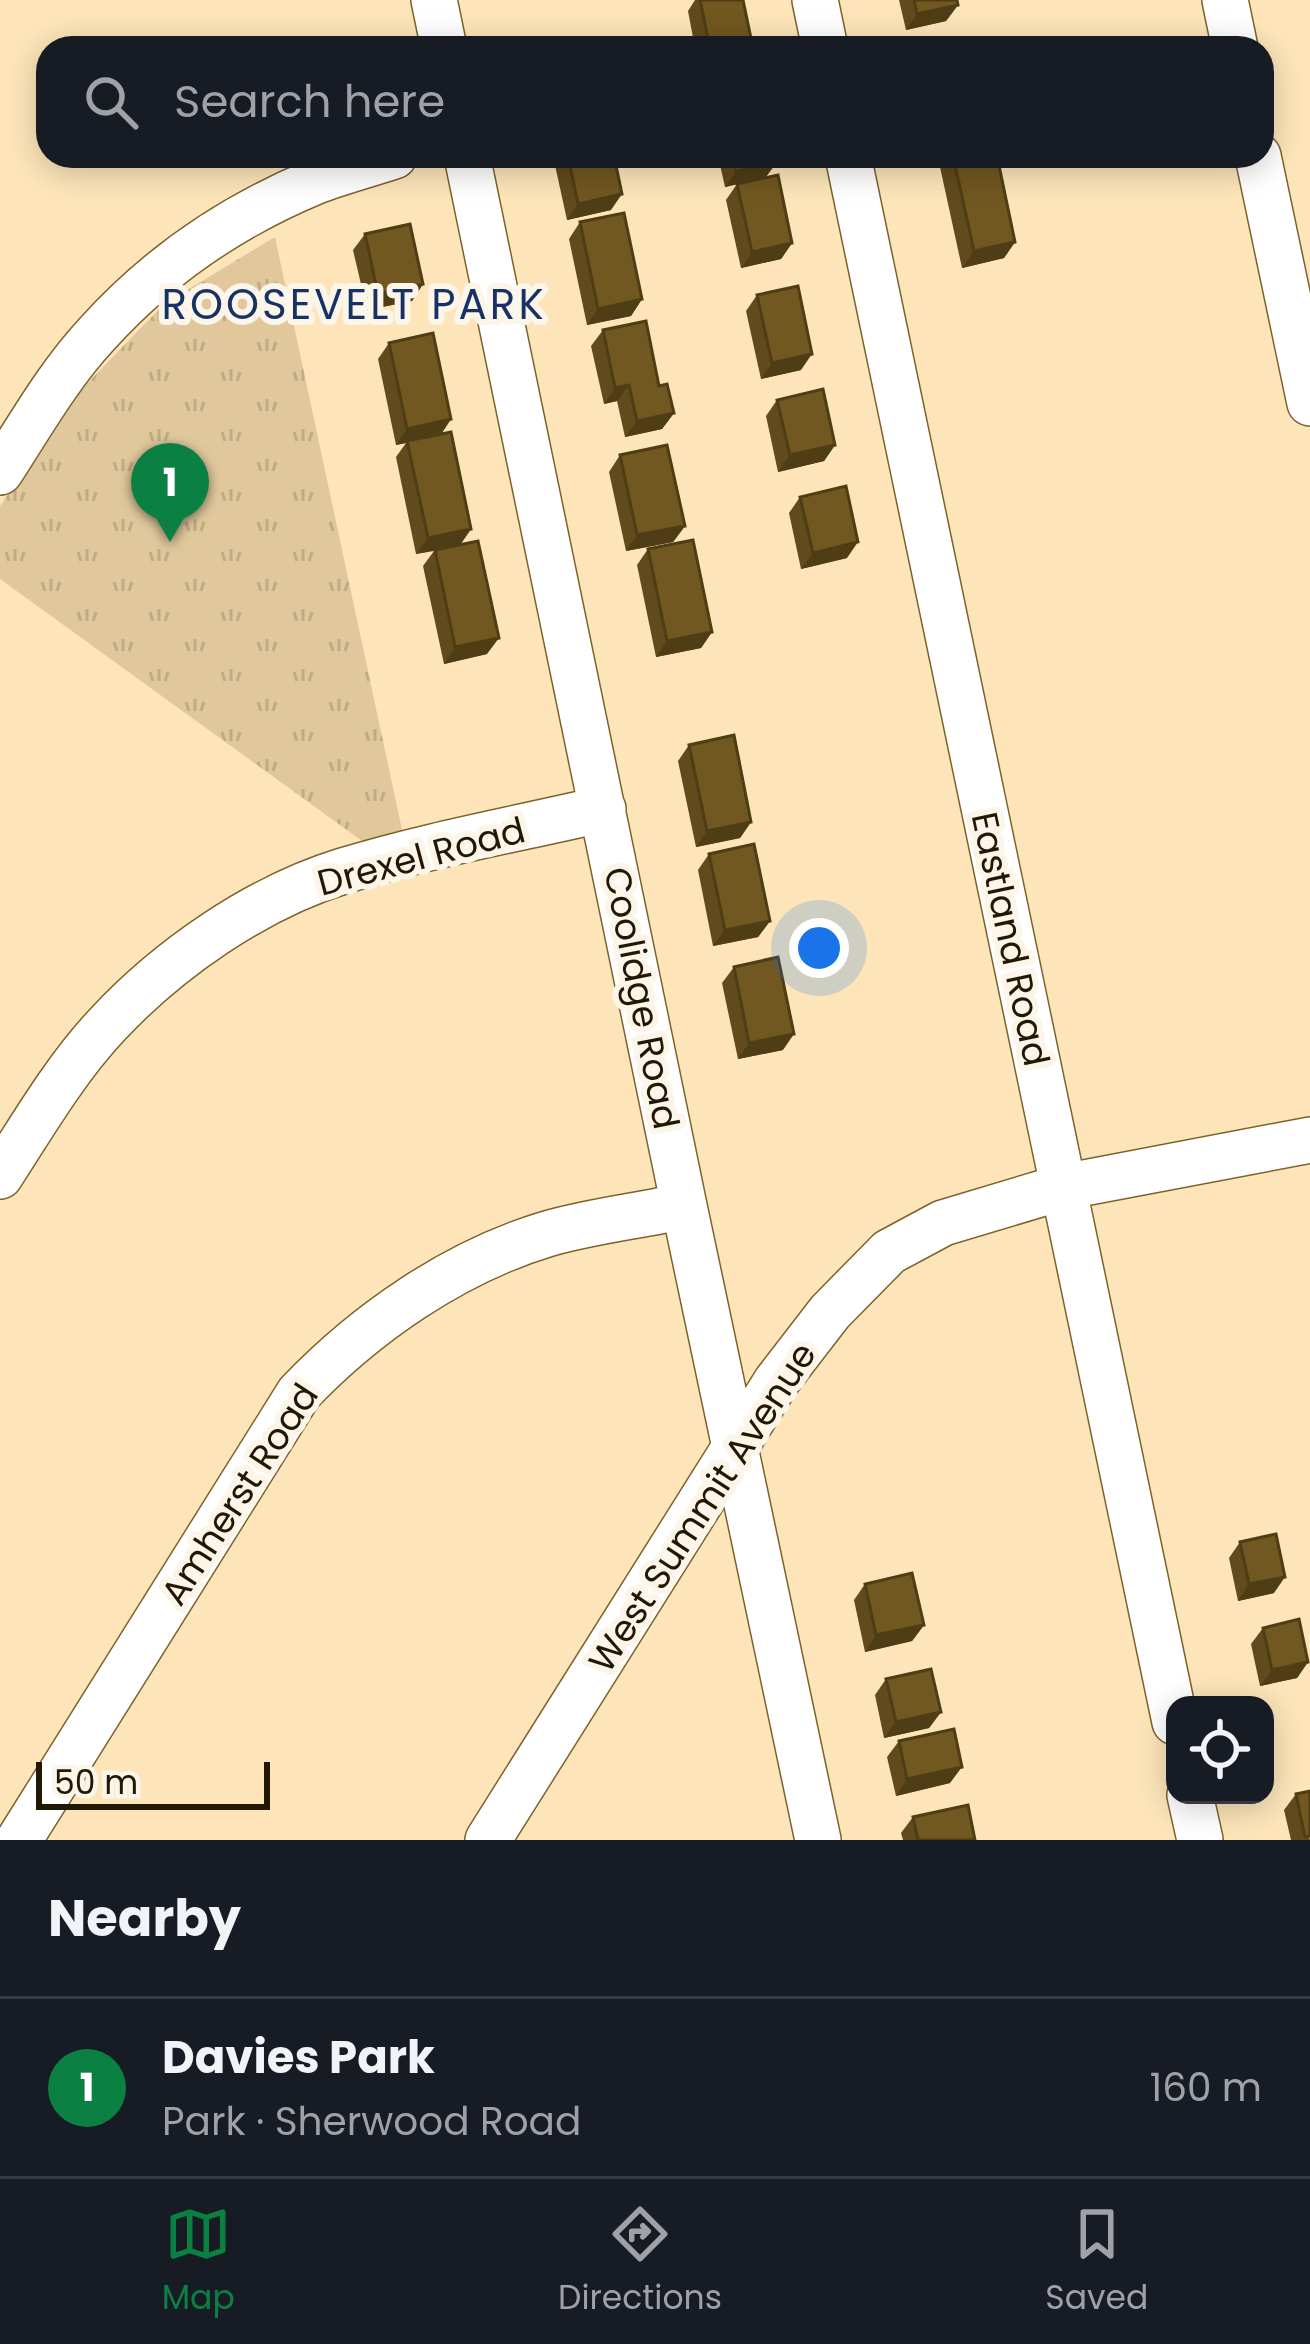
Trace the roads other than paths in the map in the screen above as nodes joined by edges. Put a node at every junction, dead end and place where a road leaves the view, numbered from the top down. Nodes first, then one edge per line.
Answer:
1 (434, 0) edge
2 (815, 0) edge
3 (1226, 0) edge
4 (442, 36) edge
5 (822, 36) edge
6 (1233, 36) edge
7 (357, 168) edge
8 (470, 168) edge
9 (851, 168) edge
10 (1261, 168) edge
11 (1310, 403) edge
12 (0, 472) edge
13 (604, 808) junction
14 (1310, 1140) edge
15 (0, 1176) edge
16 (1063, 1187) junction
17 (684, 1206) junction
18 (736, 1450) junction
19 (1170, 1696) edge
20 (1192, 1804) edge
21 (20, 1840) edge
22 (488, 1840) edge
23 (818, 1840) edge
24 (1200, 1840) edge

1 - 4 street
2 - 5 street
3 - 6 street
7 - 12 street
8 - 13 street, Coolidge Road
9 - 16 street, Eastland Road
10 - 11 street
13 - 15 street, Drexel Road
13 - 17 street, Coolidge Road
14 - 16 street, West Summit Avenue
16 - 18 street, West Summit Avenue
16 - 19 street, Eastland Road
17 - 18 street, Coolidge Road
17 - 21 street, Amherst Road
18 - 22 street, West Summit Avenue
18 - 23 street, Coolidge Road
20 - 24 street

